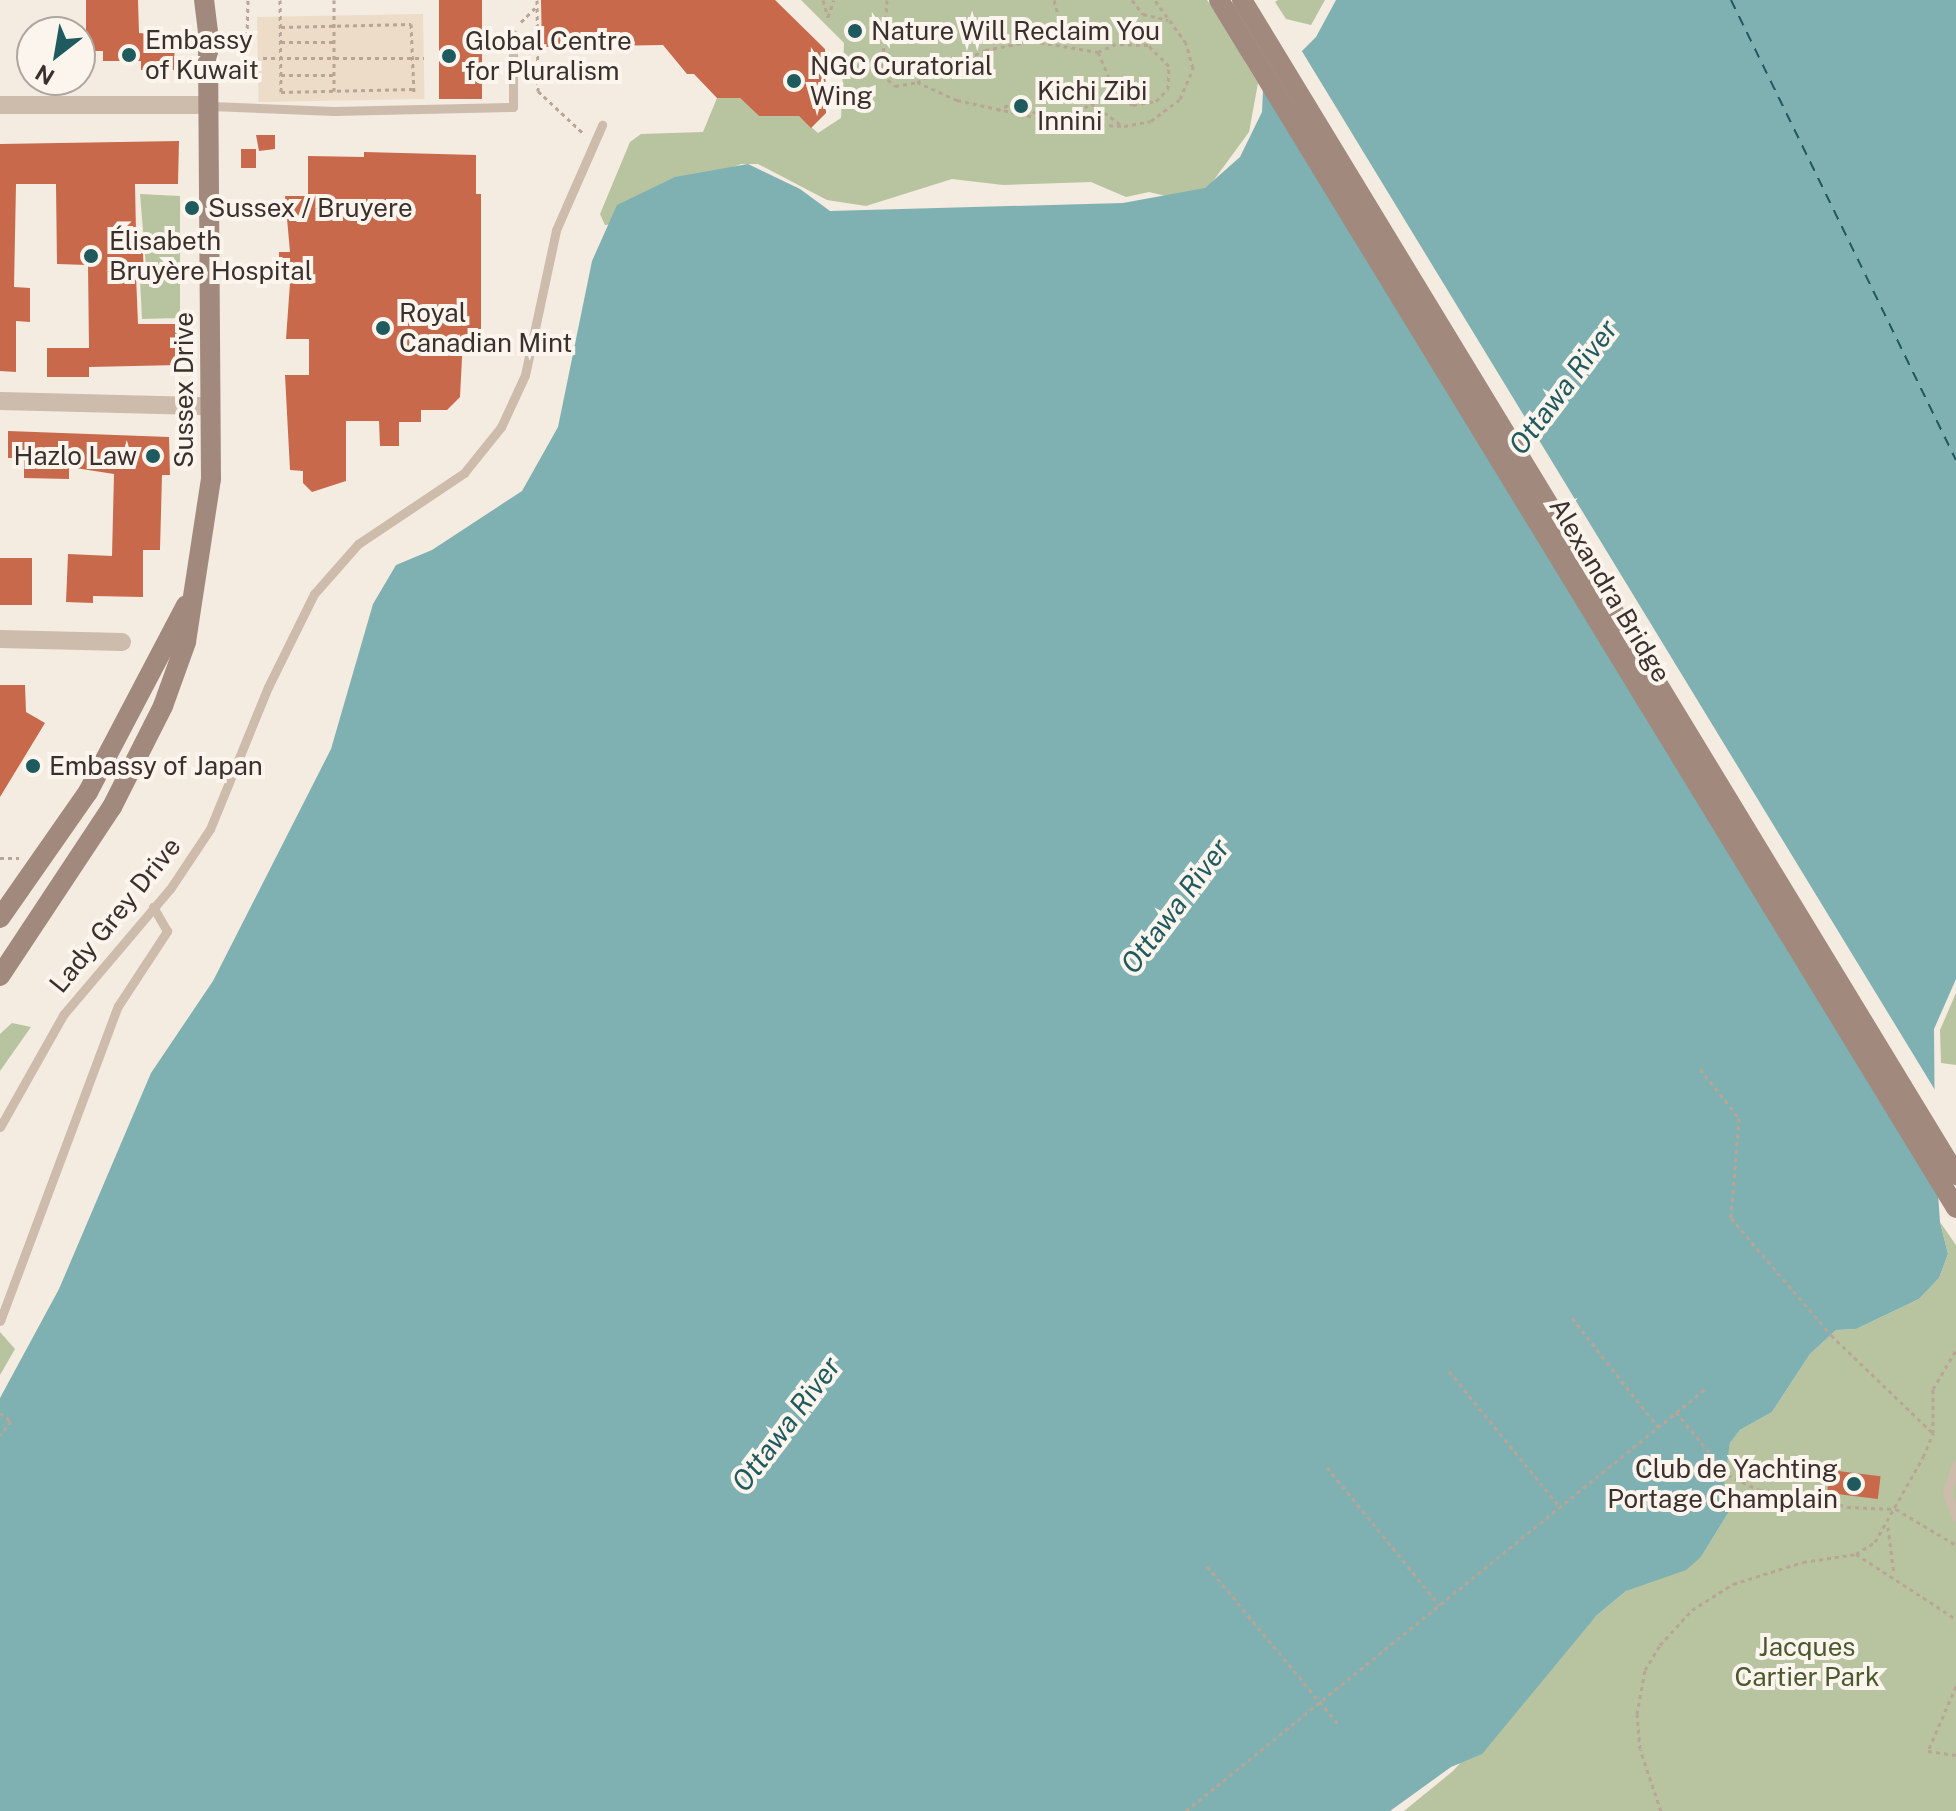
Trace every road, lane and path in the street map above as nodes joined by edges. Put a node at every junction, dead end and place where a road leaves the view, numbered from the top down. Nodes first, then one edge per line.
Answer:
1 (204, 0) edge
2 (217, 0) edge
3 (248, 0) edge
4 (280, 0) edge
5 (334, 0) edge
6 (537, 0) edge
7 (823, 0) edge
8 (834, 0) edge
9 (887, 0) edge
10 (1054, 0) edge
11 (1132, 0) edge
12 (1155, 0) edge
13 (1219, 0) edge
14 (537, 6) junction
15 (1243, 14) edge
16 (1170, 20) junction
17 (335, 26) junction
18 (281, 27) junction
19 (208, 32) junction
20 (513, 34) joint
21 (281, 42) junction
22 (334, 42) junction
23 (1067, 44) junction
24 (1098, 52) junction
25 (247, 58) junction
26 (281, 58) junction
27 (333, 58) junction
28 (412, 58) junction
29 (424, 58) dead end
30 (281, 75) junction
31 (334, 75) junction
32 (246, 76) dead end
33 (917, 82) junction
34 (414, 89) junction
35 (334, 91) junction
36 (281, 92) junction
37 (0, 105) edge
38 (209, 105) junction
39 (414, 109) junction
40 (996, 110) junction
41 (280, 111) junction
42 (334, 111) junction
43 (1043, 120) junction
44 (1066, 123) junction
45 (602, 125) dead end
46 (1124, 126) junction
47 (594, 143) junction
48 (0, 401) edge
49 (210, 406) junction
50 (188, 602) junction
51 (0, 639) edge
52 (122, 642) dead end
53 (0, 858) edge
54 (19, 858) dead end
55 (153, 907) junction
56 (0, 918) edge
57 (3, 960) edge
58 (1700, 1069) dead end
59 (0, 1127) edge
60 (1956, 1175) edge
61 (1956, 1208) edge
62 (1572, 1318) dead end
63 (0, 1321) edge
64 (1956, 1350) edge
65 (1449, 1371) dead end
66 (1705, 1389) dead end
67 (1676, 1412) junction
68 (0, 1413) edge
69 (1658, 1427) junction
70 (1933, 1433) junction
71 (0, 1435) edge
72 (1956, 1465) edge
73 (1327, 1467) dead end
74 (1560, 1507) junction
75 (1896, 1509) junction
76 (1956, 1517) edge
77 (1887, 1526) junction
78 (1956, 1545) edge
79 (1856, 1554) junction
80 (1207, 1566) dead end
81 (1894, 1575) junction
82 (1439, 1605) junction
83 (1956, 1619) edge
84 (1956, 1686) edge
85 (1320, 1701) junction
86 (1338, 1724) dead end
87 (1956, 1755) edge
88 (1186, 1811) edge
89 (1661, 1811) edge

1 - 19 main road, Sussex Drive
2 - 19 main road, Sussex Drive
3 - 25 path
4 - 18 path
5 - 17 path
6 - 14 path
7 - 8 path
9 - 33 path
10 - 23 path
11 - 16 path
12 - 16 path
13 - 15 main road, Alexandra Bridge
14 - 20 path
14 - 47 path
15 - 60 main road
15 - 61 main road, Alexandra Bridge
16 - 46 path
17 - 18 path
17 - 22 path
17 - 28 path
18 - 21 path
19 - 38 main road, Sussex Drive
20 - 39 lane
21 - 22 path
21 - 26 path
22 - 27 path
23 - 24 path
23 - 33 path
24 - 24 path
25 - 26 path
25 - 32 path
26 - 27 path
26 - 30 path
27 - 28 path
27 - 31 path
28 - 29 path
28 - 34 path
30 - 31 path
30 - 36 path
31 - 35 path
33 - 40 path
34 - 35 path
34 - 39 path
35 - 36 path
35 - 42 path
36 - 41 path
37 - 38 street
38 - 41 lane
38 - 49 main road, Sussex Drive
39 - 42 lane
40 - 43 path
40 - 43 path
41 - 42 lane
43 - 44 path
44 - 46 path
44 - 46 path
45 - 47 lane, Lady Grey Drive
47 - 55 lane, Lady Grey Drive
48 - 49 street
49 - 50 main road, Sussex Drive
50 - 56 main road, Sussex Drive
50 - 57 main road, Sussex Drive
51 - 52 street
53 - 54 path
55 - 59 lane, Lady Grey Drive
55 - 63 lane
58 - 70 path
62 - 69 path
64 - 70 path
65 - 74 path
66 - 67 path
67 - 69 path
67 - 75 path
68 - 71 path
69 - 74 path
70 - 75 path
72 - 76 lane
73 - 82 path
74 - 82 path
75 - 77 path
75 - 78 path
77 - 79 path
77 - 81 path
79 - 81 path
79 - 89 path
80 - 85 path
81 - 83 path
82 - 85 path
84 - 87 path
85 - 86 path
85 - 88 path

